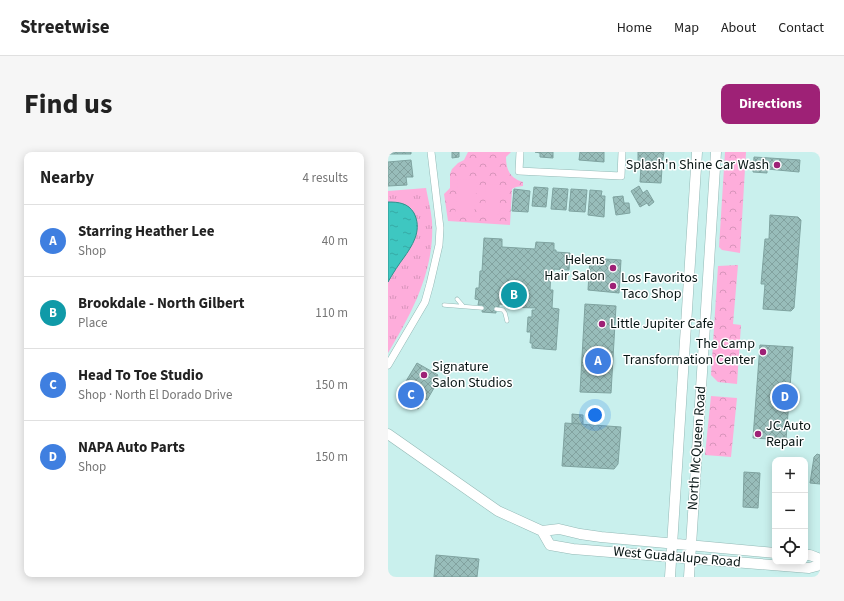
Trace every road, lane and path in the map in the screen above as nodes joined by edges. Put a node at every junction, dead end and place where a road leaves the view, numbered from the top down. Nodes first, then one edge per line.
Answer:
1 (431, 152) edge
2 (520, 152) edge
3 (622, 152) edge
4 (697, 152) edge
5 (716, 152) edge
6 (457, 299) dead end
7 (687, 304) junction
8 (444, 305) dead end
9 (463, 306) junction
10 (706, 306) junction
11 (482, 308) dead end
12 (496, 309) dead end
13 (507, 321) dead end
14 (388, 365) edge
15 (388, 434) edge
16 (542, 531) junction
17 (672, 544) junction
18 (691, 545) junction
19 (772, 553) edge
20 (808, 555) edge
21 (671, 557) junction
22 (690, 559) junction
23 (820, 559) edge
24 (820, 565) edge
25 (670, 577) edge
26 (689, 577) edge

1 - 14 street
2 - 3 street
4 - 7 main road, North McQueen Road
5 - 10 main road, North McQueen Road
6 - 9 lane
7 - 10 main road
7 - 17 main road, North McQueen Road
8 - 9 lane
9 - 11 lane
10 - 18 main road, North McQueen Road
12 - 13 lane
15 - 16 main road, West Guadalupe Road
16 - 17 main road, West Guadalupe Road
16 - 21 main road, West Guadalupe Road
17 - 18 main road, West Guadalupe Road
17 - 21 main road, North McQueen Road
18 - 19 main road, West Guadalupe Road
18 - 22 main road, North McQueen Road
20 - 23 main road
21 - 22 main road, West Guadalupe Road
21 - 25 main road, North McQueen Road
22 - 24 main road, West Guadalupe Road
22 - 26 main road, North McQueen Road

